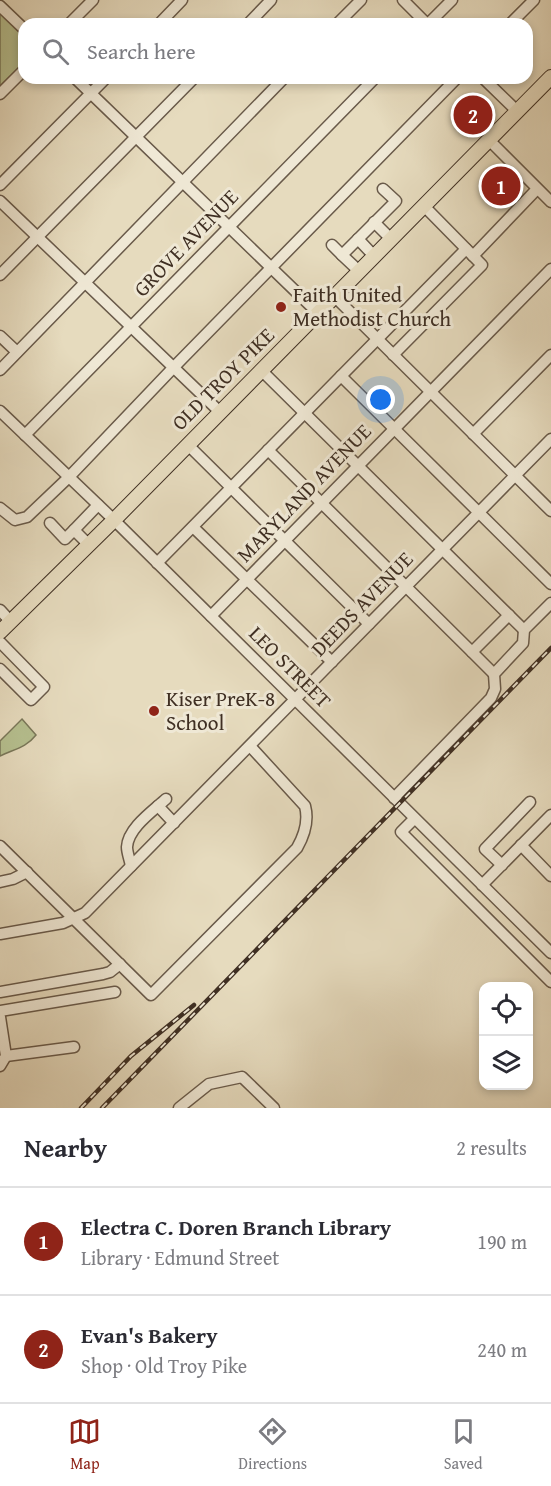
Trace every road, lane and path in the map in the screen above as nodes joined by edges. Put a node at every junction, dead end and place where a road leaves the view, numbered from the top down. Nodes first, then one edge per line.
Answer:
1 (7, 0) edge
2 (93, 0) edge
3 (182, 0) edge
4 (271, 0) edge
5 (360, 0) edge
6 (403, 0) edge
7 (452, 0) edge
8 (534, 0) edge
9 (0, 6) edge
10 (75, 18) edge
11 (165, 18) edge
12 (254, 18) edge
13 (343, 18) edge
14 (422, 18) edge
15 (434, 18) edge
16 (516, 18) edge
17 (18, 23) edge
18 (18, 76) edge
19 (551, 77) edge
20 (81, 84) edge
21 (100, 84) edge
22 (188, 84) edge
23 (278, 84) edge
24 (369, 84) edge
25 (451, 84) edge
26 (489, 84) edge
27 (0, 94) edge
28 (91, 94) junction
29 (517, 111) junction
30 (136, 137) junction
31 (489, 140) junction
32 (183, 183) junction
33 (0, 185) edge
34 (383, 189) dead end
35 (537, 189) junction
36 (0, 201) edge
37 (551, 202) edge
38 (424, 206) junction
39 (374, 222) junction
40 (229, 227) junction
41 (38, 237) junction
42 (358, 239) junction
43 (391, 239) junction
44 (332, 245) dead end
45 (470, 252) junction
46 (342, 255) junction
47 (374, 256) junction
48 (271, 267) junction
49 (551, 269) edge
50 (359, 271) junction
51 (0, 275) edge
52 (84, 282) junction
53 (334, 296) junction
54 (318, 313) junction
55 (131, 327) junction
56 (0, 336) edge
57 (377, 339) junction
58 (17, 352) junction
59 (393, 355) junction
60 (551, 355) edge
61 (173, 368) junction
62 (0, 370) edge
63 (261, 370) junction
64 (341, 376) junction
65 (431, 392) junction
66 (0, 411) edge
67 (220, 412) junction
68 (304, 413) junction
69 (394, 429) junction
70 (473, 434) junction
71 (25, 435) junction
72 (551, 439) edge
73 (188, 445) junction
74 (268, 450) junction
75 (358, 466) junction
76 (515, 475) junction
77 (69, 477) junction
78 (231, 488) junction
79 (321, 503) junction
80 (98, 505) junction
81 (0, 508) edge
82 (551, 511) edge
83 (478, 513) junction
84 (114, 520) junction
85 (50, 523) dead end
86 (193, 527) junction
87 (74, 530) junction
88 (285, 541) junction
89 (89, 545) junction
90 (442, 549) junction
91 (157, 563) junction
92 (247, 579) junction
93 (551, 584) edge
94 (406, 587) junction
95 (551, 603) edge
96 (0, 610) edge
97 (509, 615) junction
98 (211, 616) junction
99 (11, 622) junction
100 (369, 624) junction
101 (524, 630) junction
102 (0, 632) edge
103 (0, 642) edge
104 (472, 652) junction
105 (332, 662) junction
106 (0, 669) edge
107 (494, 674) junction
108 (295, 700) junction
109 (250, 746) junction
110 (394, 798) junction
111 (530, 802) dead end
112 (551, 815) edge
113 (414, 819) junction
114 (174, 823) junction
115 (521, 845) junction
116 (0, 846) edge
117 (502, 865) junction
118 (131, 866) junction
119 (27, 872) junction
120 (551, 876) edge
121 (0, 882) edge
122 (482, 885) junction
123 (74, 919) junction
124 (0, 934) edge
125 (532, 934) junction
126 (518, 949) junction
127 (551, 953) edge
128 (120, 964) junction
129 (551, 982) edge
130 (0, 992) edge
131 (115, 992) dead end
132 (0, 1011) edge
133 (0, 1017) edge
134 (74, 1047) dead end
135 (6, 1056) junction
136 (0, 1066) edge
137 (179, 1108) edge
138 (274, 1108) edge

1 - 9 street
2 - 10 street
3 - 11 street
4 - 12 street
5 - 13 street
6 - 14 street
7 - 15 street
8 - 16 street
9 - 17 street
18 - 27 street
19 - 29 main road, OLD TROY PIKE
20 - 28 street
21 - 28 street
22 - 30 street
23 - 32 street
24 - 40 street, GROVE AVENUE
25 - 48 street
26 - 29 street
28 - 30 street
28 - 33 street
29 - 31 main road, OLD TROY PIKE
30 - 32 street
30 - 41 street
31 - 35 street
31 - 38 main road, OLD TROY PIKE
32 - 40 street
32 - 52 street
34 - 39 street
35 - 37 street
35 - 45 street
36 - 41 street
38 - 43 main road, OLD TROY PIKE
38 - 45 street
39 - 42 street
39 - 43 street
40 - 48 street
40 - 55 street, GROVE AVENUE
41 - 51 street
41 - 52 street
42 - 46 street
42 - 47 street
43 - 47 main road, OLD TROY PIKE
44 - 46 street
45 - 57 street
45 - 59 street
46 - 50 street
47 - 50 main road, OLD TROY PIKE
48 - 54 street
48 - 61 street
49 - 65 street, MARYLAND AVENUE
50 - 53 main road, OLD TROY PIKE
52 - 55 street
52 - 58 street
53 - 54 main road, OLD TROY PIKE
53 - 57 street
54 - 63 main road, OLD TROY PIKE
55 - 61 street
55 - 71 street, GROVE AVENUE
56 - 58 street
57 - 59 street
57 - 64 street
58 - 62 street
59 - 65 street
60 - 70 street
61 - 67 street
61 - 77 street
63 - 67 main road, OLD TROY PIKE
63 - 68 street
64 - 68 street
64 - 69 street
65 - 69 street, MARYLAND AVENUE
65 - 70 street
66 - 71 street, LEO STREET
67 - 73 main road, OLD TROY PIKE
68 - 74 street
68 - 75 street
69 - 75 street, MARYLAND AVENUE
69 - 83 street
70 - 76 street
71 - 77 street, LEO STREET
72 - 76 street, DEEDS AVENUE
73 - 78 street
73 - 84 main road, OLD TROY PIKE
74 - 78 street
74 - 79 street
75 - 79 street, MARYLAND AVENUE
75 - 90 street
76 - 82 street
76 - 83 street, DEEDS AVENUE
77 - 80 street, LEO STREET
77 - 81 street
78 - 86 street
78 - 88 street
79 - 88 street, MARYLAND AVENUE
79 - 94 street
80 - 84 street, LEO STREET
80 - 87 street
83 - 90 street, DEEDS AVENUE
83 - 93 street
84 - 89 main road, OLD TROY PIKE
84 - 91 street, LEO STREET
85 - 87 street
86 - 91 street
86 - 92 street
87 - 89 street
88 - 92 street, MARYLAND AVENUE
88 - 100 street
89 - 99 main road, OLD TROY PIKE
90 - 94 street, DEEDS AVENUE
90 - 97 street
91 - 98 street, LEO STREET
92 - 98 street, MARYLAND AVENUE
92 - 105 street
94 - 100 street, DEEDS AVENUE
94 - 104 street
95 - 101 street
96 - 99 street
97 - 101 street
97 - 104 street
98 - 108 street, LEO STREET
99 - 102 main road, OLD TROY PIKE
100 - 105 street, DEEDS AVENUE
101 - 107 street
103 - 106 street
104 - 107 street
105 - 108 street, DEEDS AVENUE
107 - 110 street
108 - 109 street, DEEDS AVENUE
108 - 110 street, LEO STREET
109 - 114 street, DEEDS AVENUE
109 - 128 street
110 - 113 street, LEO STREET
111 - 117 street
112 - 115 street
113 - 122 street, LEO STREET
113 - 126 street
114 - 118 street, DEEDS AVENUE
114 - 118 street
115 - 117 street
115 - 120 street
116 - 119 street
117 - 122 street
118 - 123 street, DEEDS AVENUE
119 - 121 street
119 - 123 street
122 - 125 street, LEO STREET
123 - 124 street, DEEDS AVENUE
123 - 128 street
125 - 126 street
125 - 127 street, LEO STREET
126 - 129 street
128 - 130 street
131 - 132 street
133 - 135 street
134 - 135 street
135 - 136 street
137 - 138 street

